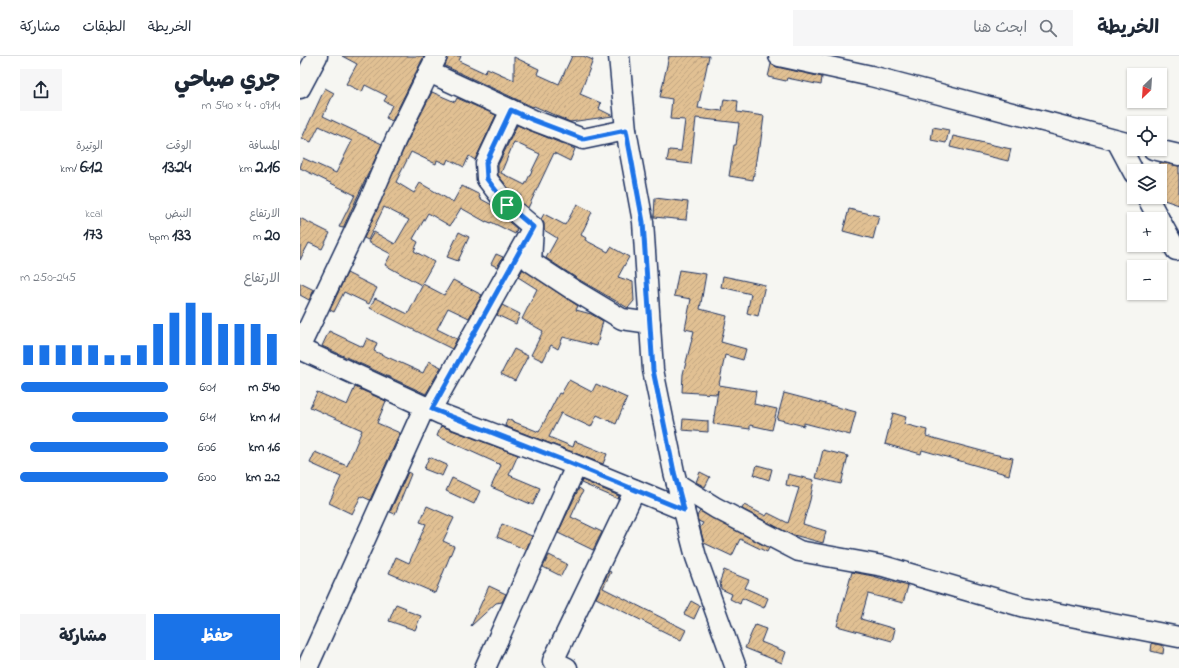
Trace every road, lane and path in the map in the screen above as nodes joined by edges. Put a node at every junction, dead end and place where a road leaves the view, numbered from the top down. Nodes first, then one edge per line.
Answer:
1 (317, 56) edge
2 (619, 56) edge
3 (779, 56) edge
4 (433, 64) edge
5 (300, 88) edge
6 (511, 110) junction
7 (626, 130) junction
8 (1125, 143) edge
9 (1167, 152) edge
10 (1179, 155) edge
11 (1131, 164) edge
12 (533, 227) junction
13 (1167, 233) edge
14 (1176, 250) dead end
15 (650, 323) junction
16 (300, 346) edge
17 (300, 349) edge
18 (300, 360) edge
19 (327, 362) junction
20 (428, 408) junction
21 (576, 466) junction
22 (677, 484) junction
23 (634, 490) junction
24 (684, 510) junction
25 (1179, 637) edge
26 (307, 668) edge
27 (485, 668) edge
28 (567, 668) edge
29 (736, 668) edge

1 - 5 street
2 - 7 street
3 - 8 street
4 - 6 street
4 - 16 street
6 - 7 street
6 - 12 street
7 - 15 street
8 - 11 street
9 - 10 street
12 - 15 street
12 - 20 street
13 - 14 street
15 - 22 street
17 - 19 street
18 - 19 street
19 - 20 street
20 - 21 street
20 - 26 street
21 - 23 street
21 - 27 street
22 - 24 street
22 - 25 street
23 - 24 street
23 - 28 street
24 - 29 street

